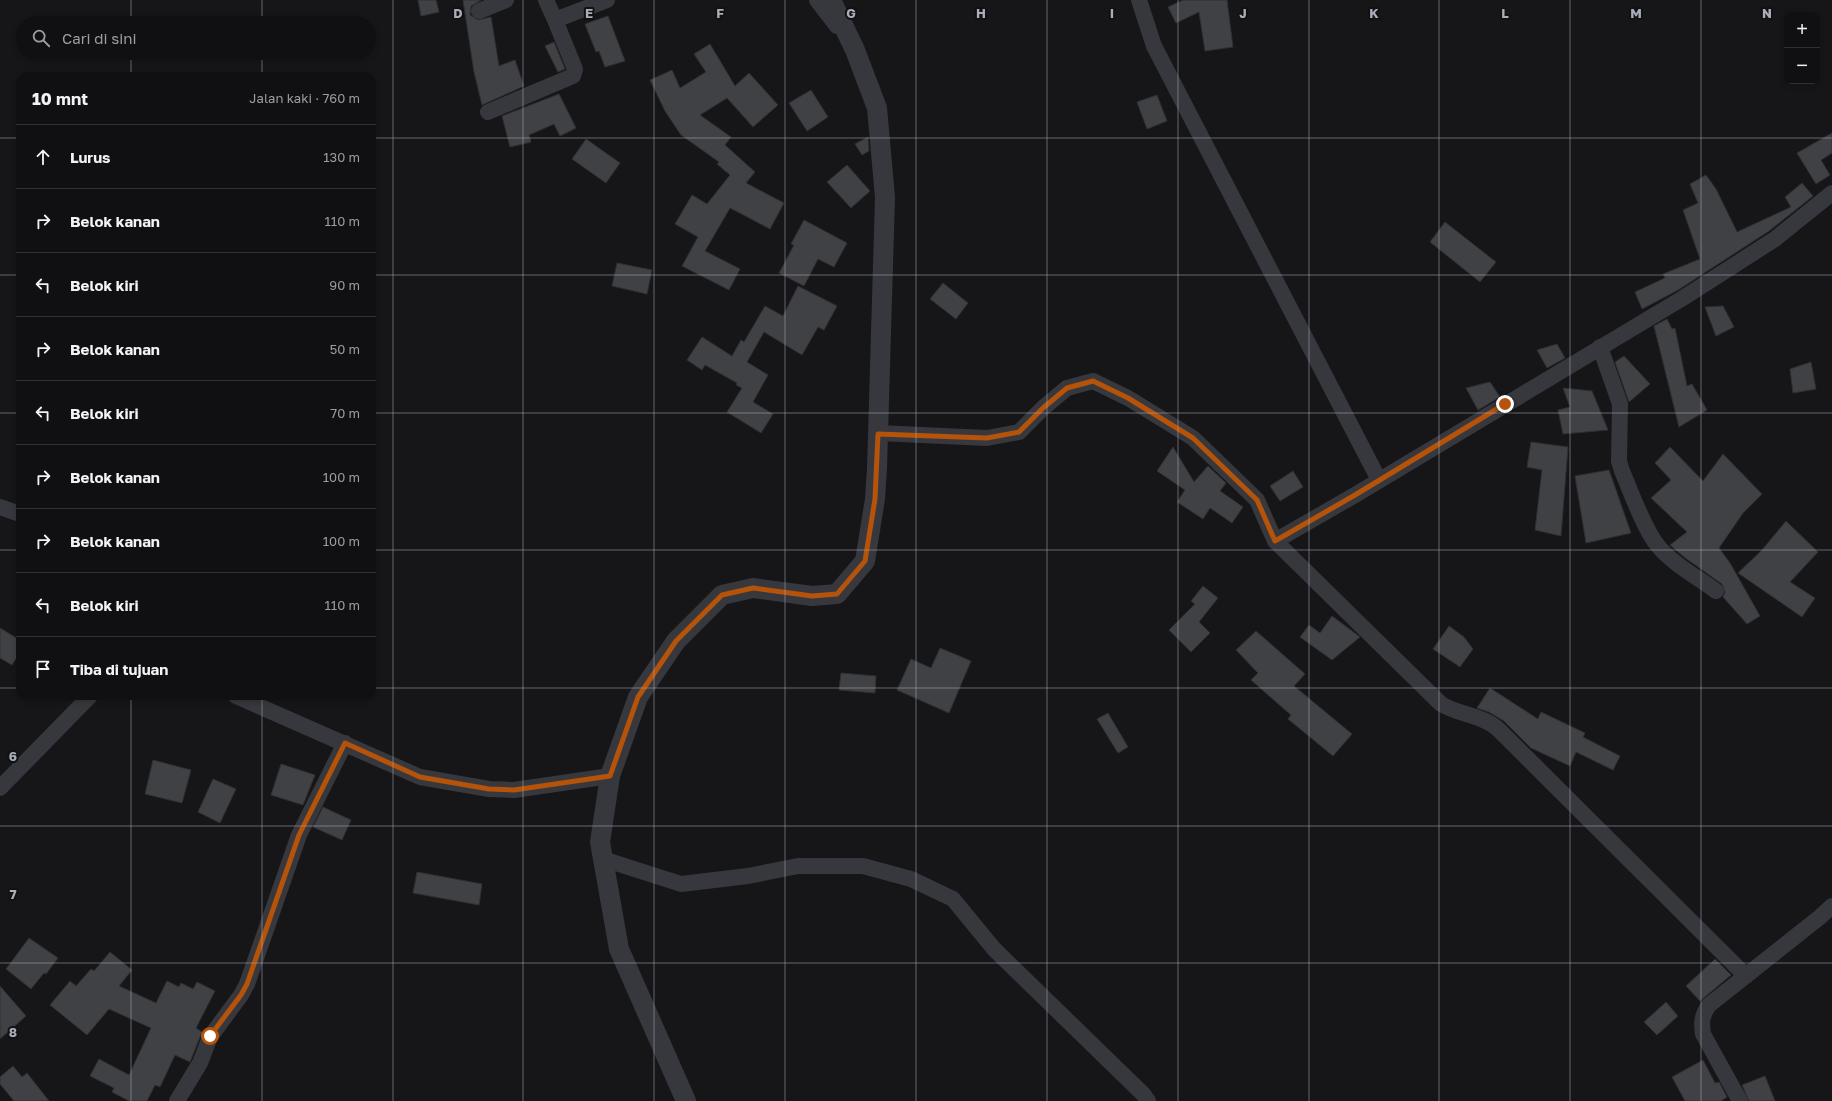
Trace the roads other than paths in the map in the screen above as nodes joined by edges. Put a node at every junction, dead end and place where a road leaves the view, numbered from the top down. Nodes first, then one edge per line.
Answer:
1 (506, 0) edge
2 (546, 0) edge
3 (607, 0) edge
4 (818, 0) edge
5 (832, 0) edge
6 (1139, 0) edge
7 (478, 11) dead end
8 (555, 20) junction
9 (855, 50) junction
10 (488, 112) dead end
11 (1832, 193) edge
12 (1600, 347) junction
13 (878, 434) junction
14 (1379, 480) junction
15 (0, 507) edge
16 (16, 513) edge
17 (1275, 541) junction
18 (1716, 591) dead end
19 (86, 700) edge
20 (245, 700) edge
21 (345, 743) junction
22 (610, 776) junction
23 (0, 788) edge
24 (603, 859) junction
25 (1832, 906) edge
26 (1746, 976) junction
27 (177, 1101) edge
28 (686, 1101) edge
29 (1148, 1101) edge
30 (1740, 1101) edge

1 - 7 street
2 - 8 street
3 - 8 street
4 - 9 street
5 - 9 street
6 - 14 street
8 - 10 street
9 - 13 street
11 - 12 street
12 - 14 street
12 - 18 street
13 - 17 street
13 - 22 street
14 - 17 street
15 - 16 street
17 - 26 street
19 - 23 street
20 - 21 street
21 - 22 street
21 - 27 street
22 - 24 street
24 - 28 street
24 - 29 street
25 - 26 street
26 - 30 street

